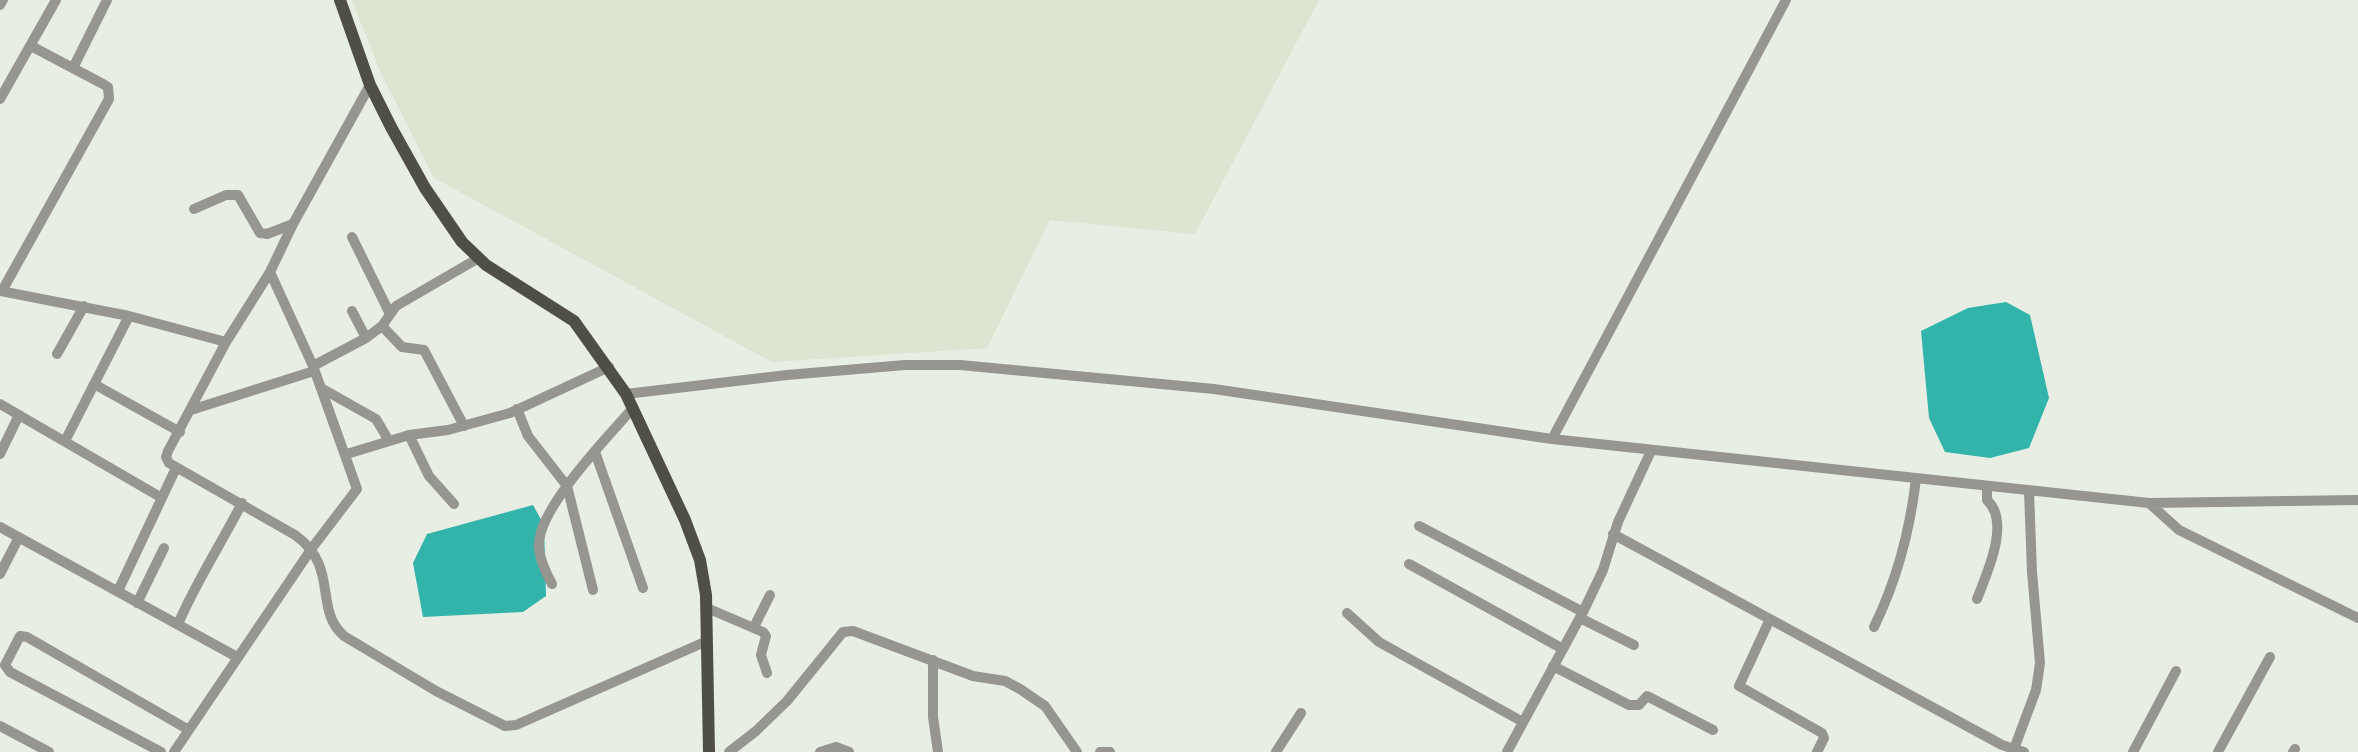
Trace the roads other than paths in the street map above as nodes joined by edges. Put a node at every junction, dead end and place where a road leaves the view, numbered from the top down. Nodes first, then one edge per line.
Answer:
1 (3, 0) edge
2 (56, 0) edge
3 (107, 0) edge
4 (340, 0) edge
5 (1786, 0) edge
6 (0, 5) edge
7 (31, 46) junction
8 (73, 68) junction
9 (370, 85) junction
10 (0, 99) edge
11 (194, 209) dead end
12 (293, 224) junction
13 (352, 237) dead end
14 (477, 258) junction
15 (270, 272) junction
16 (1, 291) edge
17 (84, 306) junction
18 (352, 311) dead end
19 (389, 312) junction
20 (129, 316) junction
21 (382, 326) junction
22 (366, 338) junction
23 (226, 342) junction
24 (57, 354) dead end
25 (610, 367) junction
26 (314, 368) junction
27 (94, 384) junction
28 (321, 388) junction
29 (626, 394) junction
30 (0, 404) edge
31 (517, 409) junction
32 (632, 409) junction
33 (191, 410) junction
34 (19, 415) junction
35 (464, 426) junction
36 (180, 432) junction
37 (409, 435) junction
38 (1552, 439) junction
39 (65, 441) junction
40 (389, 441) junction
41 (1651, 451) junction
42 (595, 452) junction
43 (0, 454) edge
44 (347, 454) junction
45 (176, 468) junction
46 (1916, 479) junction
47 (567, 486) junction
48 (1987, 486) junction
49 (2029, 491) junction
50 (162, 498) junction
51 (2358, 500) edge
52 (242, 503) junction
53 (2149, 503) junction
54 (454, 504) dead end
55 (1419, 526) dead end
56 (0, 527) edge
57 (1613, 534) junction
58 (19, 537) junction
59 (164, 548) dead end
60 (312, 548) junction
61 (1409, 564) dead end
62 (0, 574) edge
63 (552, 584) dead end
64 (643, 588) dead end
65 (593, 590) dead end
66 (118, 591) junction
67 (770, 595) dead end
68 (1977, 599) dead end
69 (136, 603) junction
70 (707, 608) junction
71 (1347, 613) dead end
72 (1581, 615) junction
73 (2358, 618) edge
74 (1770, 619) junction
75 (178, 624) junction
76 (754, 627) junction
77 (1874, 627) dead end
78 (707, 641) junction
79 (1634, 645) dead end
80 (1563, 649) junction
81 (237, 657) junction
82 (2270, 657) dead end
83 (933, 660) junction
84 (1553, 666) junction
85 (2176, 671) dead end
86 (767, 673) dead end
87 (1301, 713) dead end
88 (1523, 722) junction
89 (0, 726) edge
90 (189, 730) junction
91 (1713, 730) dead end
92 (1278, 751) edge
93 (2019, 751) edge
94 (50, 752) edge
95 (161, 752) edge
96 (174, 752) edge
97 (709, 752) edge
98 (729, 752) edge
99 (820, 752) edge
100 (849, 752) edge
101 (938, 752) edge
102 (1077, 752) edge
103 (1100, 752) edge
104 (1110, 752) edge
105 (1507, 752) edge
106 (1816, 752) edge
107 (2133, 752) edge
108 (2218, 752) edge

1 - 6 street
2 - 7 street
3 - 8 street
4 - 9 main road
5 - 38 street
7 - 8 street
7 - 10 street
8 - 16 street
9 - 12 street
9 - 14 main road
11 - 12 street
12 - 15 street
13 - 19 street
14 - 19 street
14 - 25 main road
15 - 23 street
15 - 26 street
16 - 17 street
17 - 20 street
17 - 24 street
18 - 22 street
19 - 21 street
20 - 23 street
20 - 27 street
21 - 22 street
21 - 35 street
22 - 26 street
23 - 33 street
25 - 29 main road
25 - 31 street
26 - 28 street
26 - 33 street
27 - 36 street
27 - 39 street
28 - 40 street
28 - 44 street
29 - 32 main road
29 - 38 street
30 - 34 street
31 - 35 street
31 - 47 street
32 - 42 street
32 - 70 main road
33 - 36 street
34 - 39 street
34 - 43 street
35 - 37 street
36 - 45 street
37 - 40 street
37 - 54 street
38 - 41 street
39 - 50 street
40 - 44 street
41 - 46 street
41 - 57 street
42 - 47 street
42 - 64 street
44 - 60 street
45 - 50 street
45 - 52 street
46 - 48 street
46 - 77 street
47 - 63 street
47 - 65 street
48 - 49 street
48 - 68 street
49 - 53 street
49 - 93 street
50 - 66 street
51 - 53 street
52 - 60 street
52 - 75 street
53 - 73 street
55 - 72 street
56 - 58 street
57 - 72 street
57 - 74 street
58 - 62 street
58 - 66 street
59 - 69 street
60 - 78 street
60 - 81 street
61 - 80 street
66 - 69 street
67 - 76 street
69 - 75 street
70 - 76 street
70 - 78 main road
71 - 88 street
72 - 79 street
72 - 80 street
74 - 93 street
74 - 106 street
75 - 81 street
76 - 86 street
78 - 97 main road
80 - 84 street
81 - 90 street
82 - 108 street
83 - 98 street
83 - 101 street
83 - 102 street
84 - 88 street
84 - 91 street
85 - 107 street
87 - 92 street
88 - 105 street
89 - 94 street
90 - 95 street
90 - 96 street
99 - 100 street
103 - 104 street

